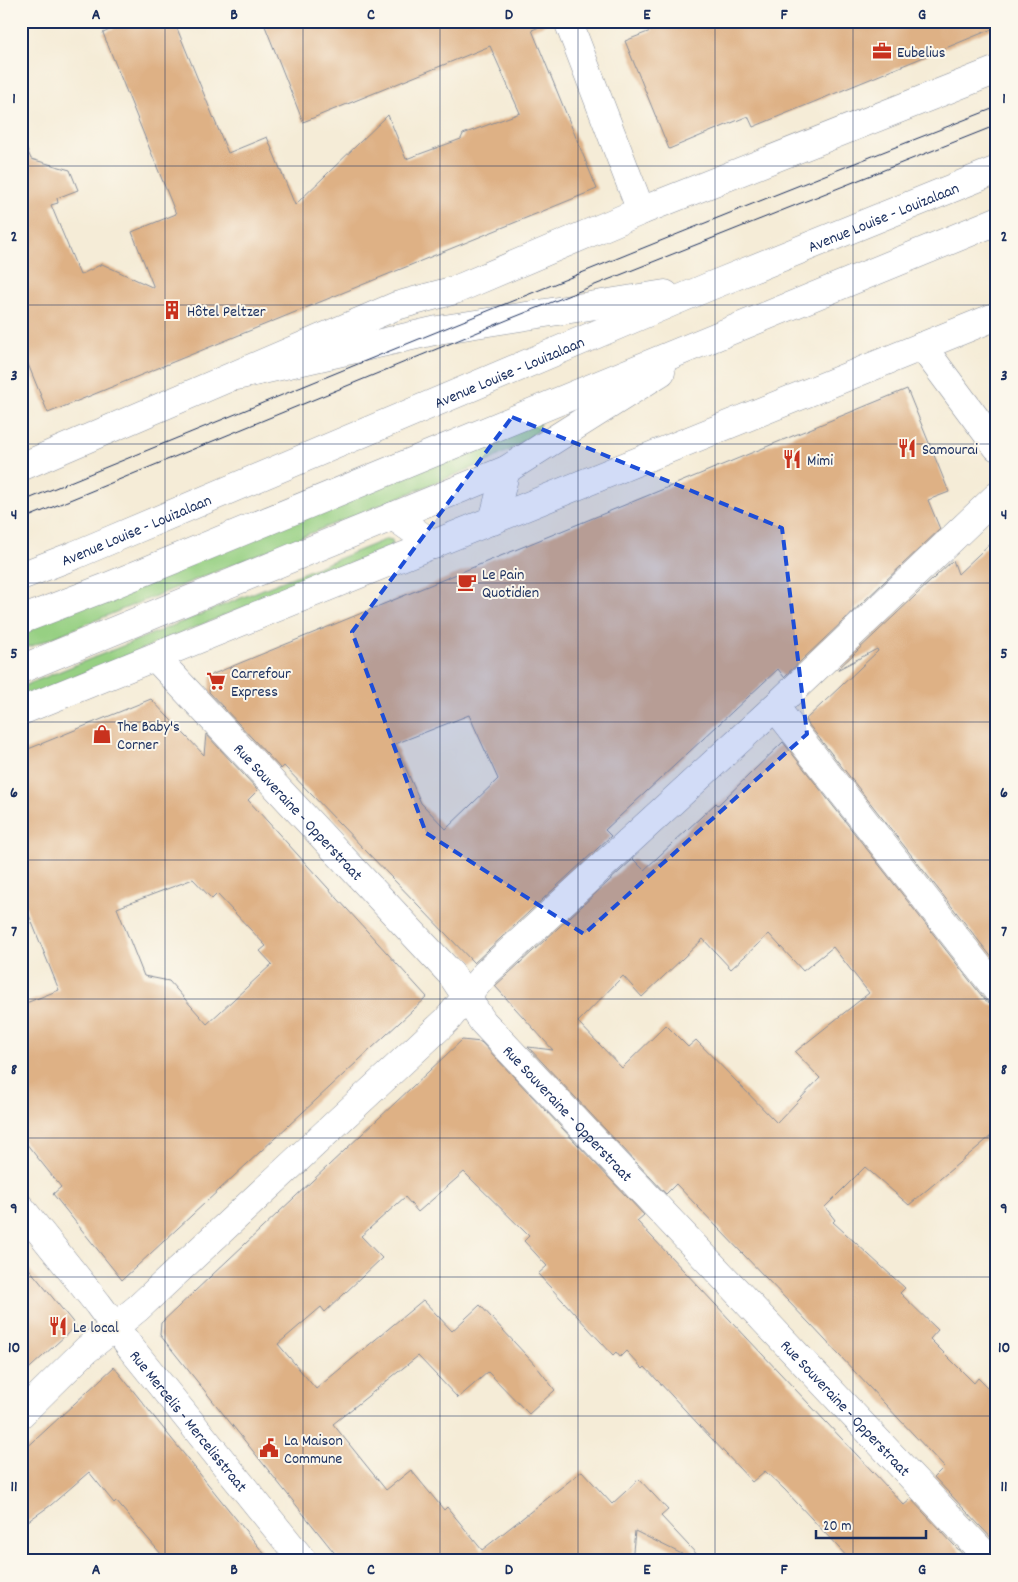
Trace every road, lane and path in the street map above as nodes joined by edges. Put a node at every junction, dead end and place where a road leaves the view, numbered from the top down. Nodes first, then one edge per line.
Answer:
1 (568, 21) edge
2 (997, 70) edge
3 (997, 170) edge
4 (641, 211) junction
5 (997, 221) edge
6 (708, 287) junction
7 (997, 316) edge
8 (723, 332) junction
9 (922, 346) junction
10 (236, 376) junction
11 (997, 447) edge
12 (21, 467) edge
13 (506, 470) junction
14 (997, 496) edge
15 (393, 516) junction
16 (493, 520) junction
17 (434, 545) junction
18 (21, 576) edge
19 (21, 620) edge
20 (155, 657) junction
21 (21, 669) edge
22 (776, 707) junction
23 (21, 712) edge
24 (997, 990) edge
25 (466, 997) junction
26 (21, 1208) edge
27 (115, 1326) junction
28 (21, 1414) edge
29 (304, 1561) edge
30 (991, 1561) edge

1 - 4 main road
2 - 4 main road
3 - 6 main road, Avenue Louise - Louizalaan
4 - 10 main road
5 - 8 main road
6 - 10 main road
6 - 18 main road, Avenue Louise - Louizalaan
7 - 9 main road
8 - 13 main road
8 - 19 main road
9 - 11 main road
9 - 16 main road
10 - 12 main road
13 - 15 main road
13 - 16 main road
14 - 22 main road
15 - 17 main road
15 - 21 main road
16 - 17 main road
17 - 20 main road
20 - 23 main road
20 - 25 main road, Rue Souveraine - Opperstraat
22 - 24 main road
22 - 25 main road
25 - 27 main road
25 - 30 main road, Rue Souveraine - Opperstraat
26 - 27 main road, Rue Mercelis - Mercelisstraat
27 - 28 main road
27 - 29 main road, Rue Mercelis - Mercelisstraat

